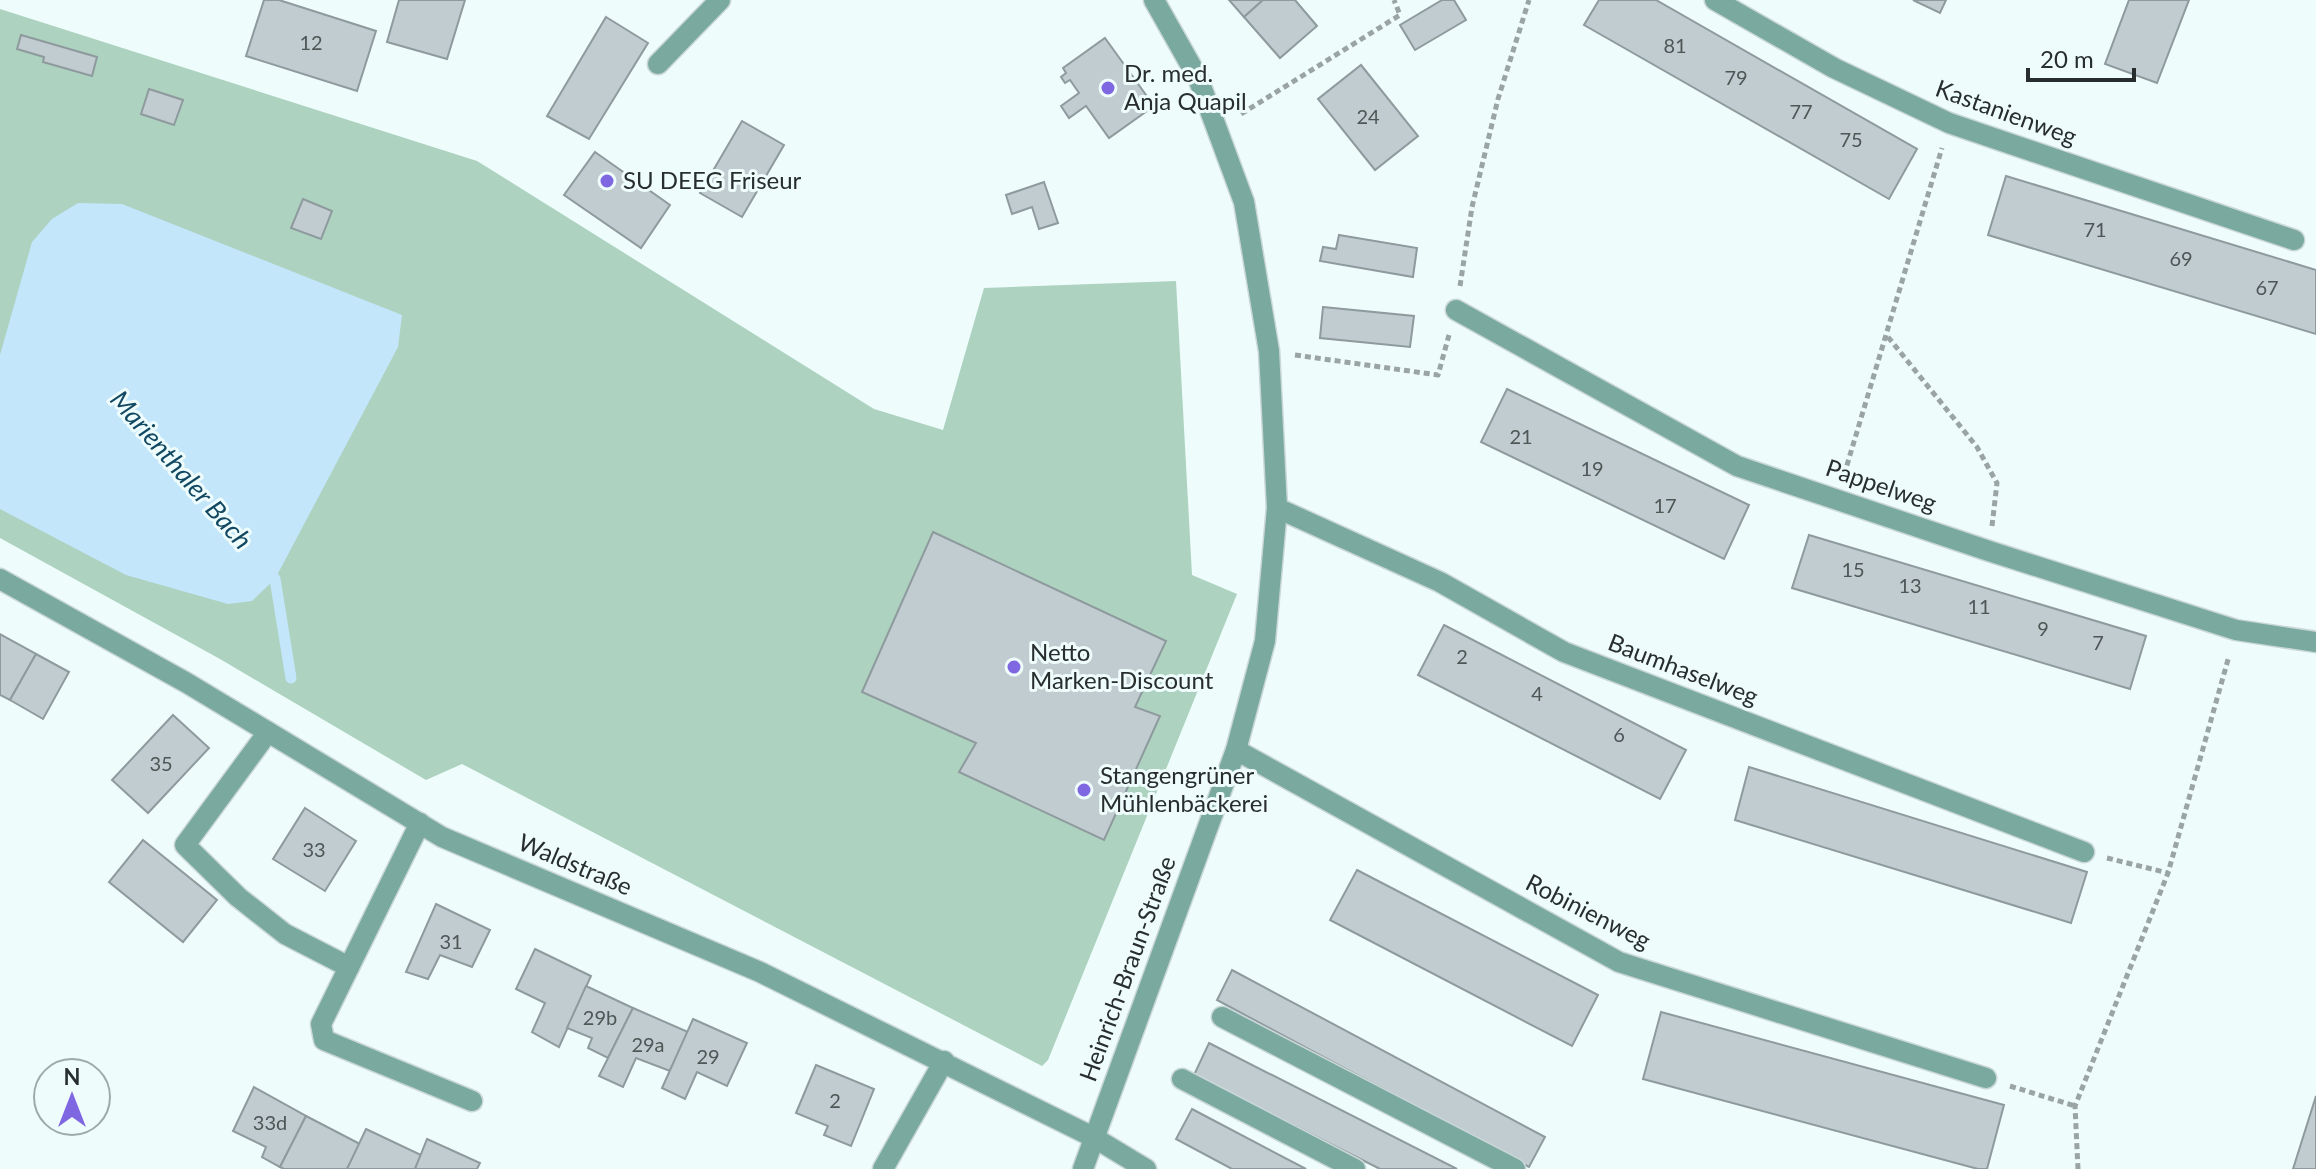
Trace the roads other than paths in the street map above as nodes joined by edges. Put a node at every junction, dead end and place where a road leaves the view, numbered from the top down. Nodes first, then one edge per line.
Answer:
1 (720, 0) edge
2 (1154, 0) edge
3 (1715, 0) edge
4 (658, 64) dead end
5 (2294, 240) dead end
6 (1456, 310) road end
7 (1277, 508) junction
8 (0, 579) edge
9 (2316, 642) edge
10 (268, 732) junction
11 (1236, 750) junction
12 (420, 823) junction
13 (2084, 852) road end
14 (349, 967) junction
15 (1222, 1017) dead end
16 (944, 1061) junction
17 (1986, 1078) road end
18 (1182, 1079) dead end
19 (472, 1101) dead end
20 (1093, 1137) junction
21 (883, 1169) edge
22 (1083, 1169) edge
23 (1146, 1169) edge
24 (1355, 1169) edge
25 (1515, 1169) edge

1 - 4 street
2 - 7 street, Heinrich-Braun-Straße
3 - 5 street, Kastanienweg
6 - 9 street, Pappelweg
7 - 11 street, Heinrich-Braun-Straße
7 - 13 street, Baumhaselweg
8 - 10 street, Waldstraße
10 - 12 street, Waldstraße
10 - 14 street
11 - 17 street, Robinienweg
11 - 20 street, Heinrich-Braun-Straße
12 - 14 street
12 - 16 street, Waldstraße
14 - 19 street
15 - 25 street
16 - 20 street, Waldstraße
16 - 21 street
18 - 24 street
20 - 22 street, Heinrich-Braun-Straße
20 - 23 street, Waldstraße

